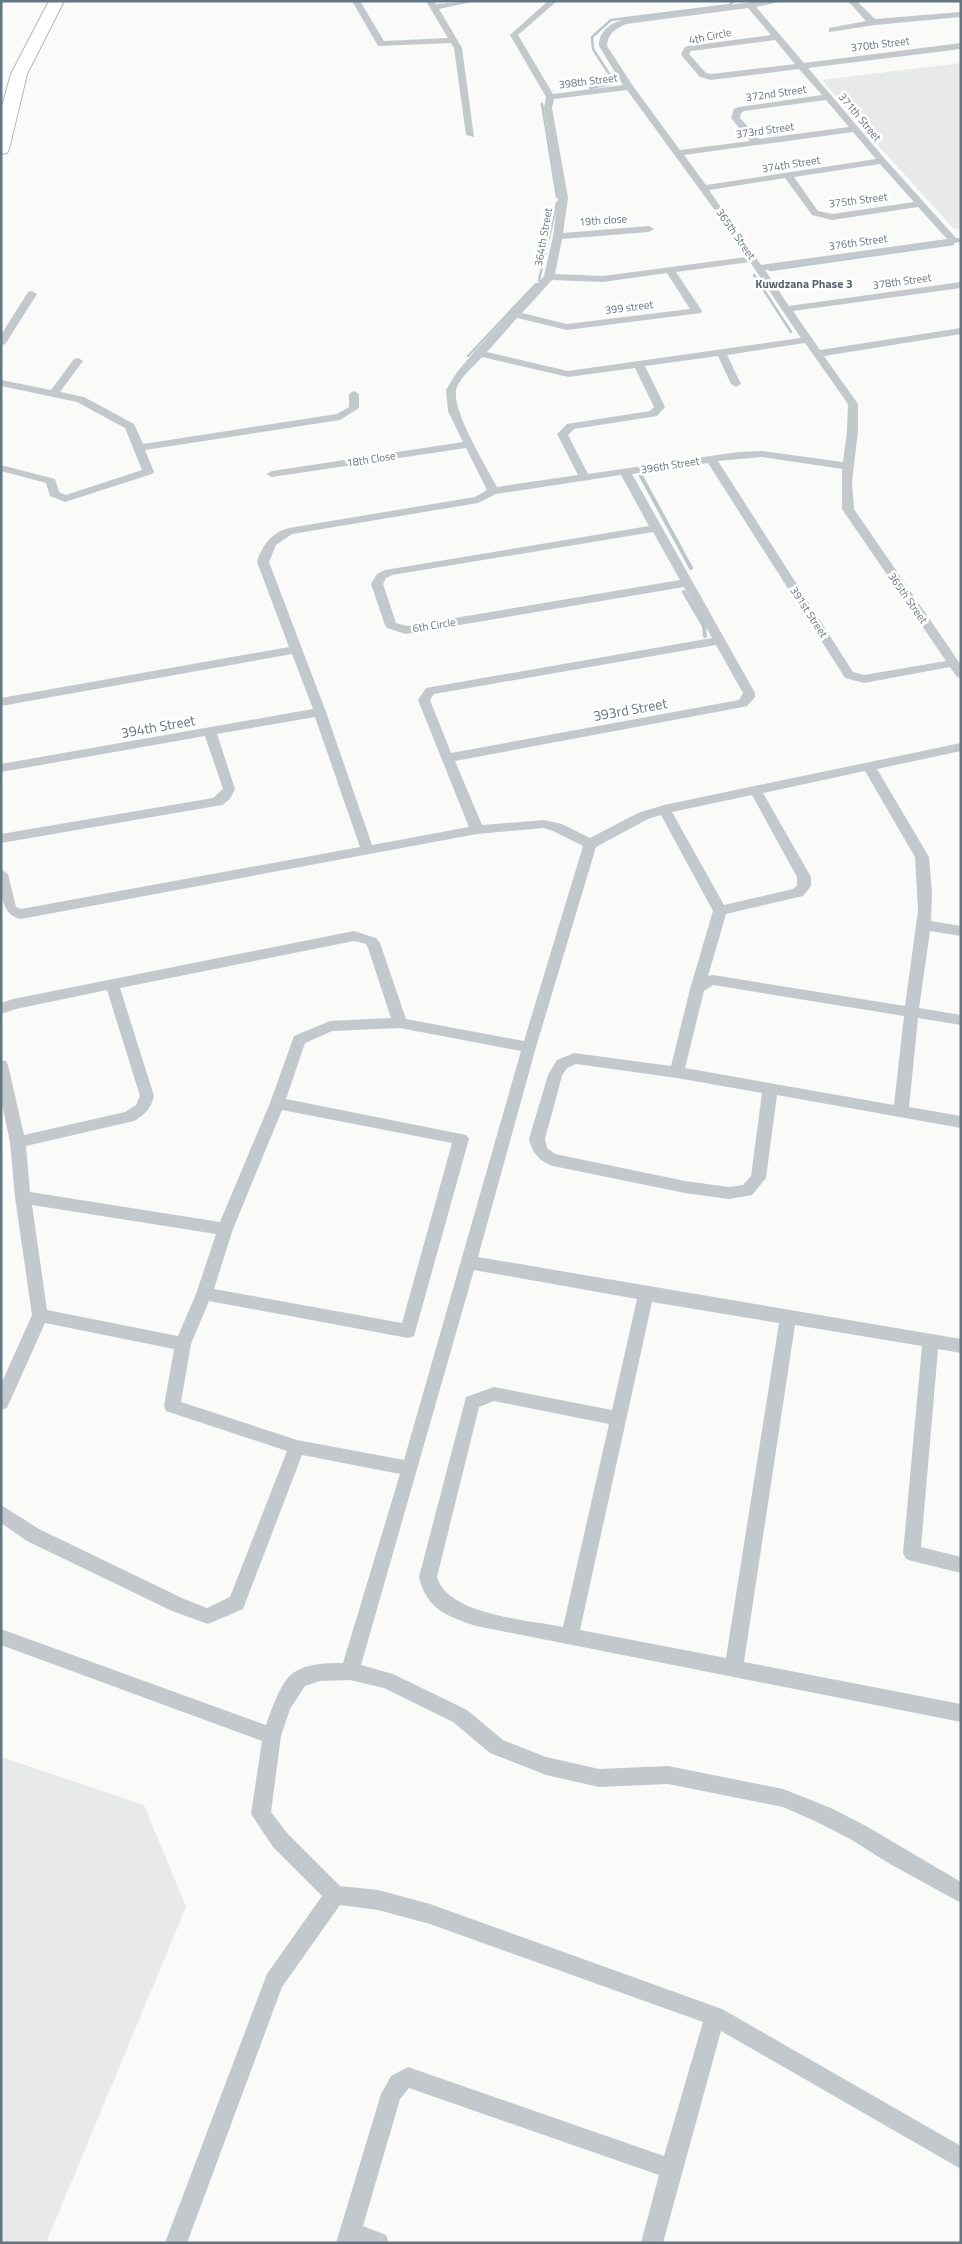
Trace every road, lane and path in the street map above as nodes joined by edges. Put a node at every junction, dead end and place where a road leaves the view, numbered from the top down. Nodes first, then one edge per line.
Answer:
1 (57, 1) edge
2 (356, 1) edge
3 (472, 1) edge
4 (553, 1) edge
5 (779, 1) edge
6 (852, 1) edge
7 (432, 4) edge
8 (742, 4) edge
9 (961, 14) edge
10 (875, 22) junction
11 (832, 30) dead end
12 (776, 37) junction
13 (453, 40) junction
14 (961, 46) edge
15 (801, 65) junction
16 (629, 87) junction
17 (550, 97) junction
18 (829, 97) junction
19 (855, 129) junction
20 (471, 135) dead end
21 (756, 142) junction
22 (1, 149) edge
23 (678, 153) junction
24 (882, 161) junction
25 (789, 176) junction
26 (703, 188) junction
27 (920, 204) junction
28 (649, 229) dead end
29 (558, 236) junction
30 (957, 240) edge
31 (753, 259) junction
32 (760, 268) junction
33 (670, 271) junction
34 (549, 277) junction
35 (961, 285) edge
36 (32, 294) dead end
37 (786, 309) junction
38 (516, 315) junction
39 (961, 331) edge
40 (808, 340) junction
41 (1, 343) edge
42 (721, 352) junction
43 (479, 353) junction
44 (818, 354) junction
45 (78, 360) dead end
46 (640, 365) junction
47 (1, 383) edge
48 (736, 384) dead end
49 (54, 393) junction
50 (354, 394) dead end
51 (470, 444) junction
52 (139, 448) junction
53 (711, 459) junction
54 (847, 466) junction
55 (1, 468) edge
56 (625, 472) junction
57 (272, 474) dead end
58 (585, 478) junction
59 (494, 491) junction
60 (656, 528) junction
61 (686, 583) junction
62 (718, 640) junction
63 (296, 650) junction
64 (954, 663) junction
65 (961, 674) edge
66 (1, 702) edge
67 (320, 712) junction
68 (210, 732) junction
69 (961, 747) edge
70 (448, 758) junction
71 (868, 765) junction
72 (1, 768) edge
73 (754, 789) junction
74 (664, 809) junction
75 (477, 830) junction
76 (1, 839) edge
77 (590, 844) junction
78 (367, 849) junction
79 (1, 874) edge
80 (720, 911) junction
81 (924, 925) junction
82 (961, 931) edge
83 (112, 984) junction
84 (697, 989) junction
85 (1, 1009) edge
86 (911, 1014) junction
87 (961, 1020) edge
88 (400, 1023) junction
89 (529, 1047) junction
90 (1, 1065) edge
91 (677, 1072) junction
92 (770, 1089) junction
93 (277, 1103) junction
94 (901, 1112) junction
95 (961, 1122) edge
96 (18, 1142) junction
97 (23, 1197) junction
98 (225, 1229) junction
99 (467, 1262) junction
100 (204, 1294) junction
101 (646, 1294) junction
102 (40, 1315) junction
103 (788, 1318) junction
104 (931, 1341) junction
105 (183, 1344) junction
106 (961, 1346) edge
107 (1, 1403) edge
108 (617, 1418) junction
109 (297, 1447) junction
110 (410, 1470) junction
111 (1, 1513) edge
112 (961, 1565) edge
113 (570, 1635) junction
114 (1, 1637) edge
115 (734, 1668) junction
116 (350, 1670) junction
117 (961, 1713) edge
118 (272, 1736) junction
119 (961, 1893) edge
120 (335, 1895) junction
121 (715, 2016) junction
122 (961, 2158) edge
123 (671, 2169) junction
124 (349, 2238) edge
125 (176, 2243) edge
126 (378, 2243) edge
127 (652, 2243) edge

1 - 22 highway
2 - 13 street
3 - 7 street
4 - 17 street, 364th Street
5 - 8 street, 365th Street
6 - 10 street
7 - 13 street
8 - 12 street, 371th Street
8 - 16 street, 365th Street
9 - 10 street
10 - 11 street
12 - 15 street, 371th Street
12 - 15 street, 4th Circle
13 - 20 street
14 - 15 street, 370th Street
15 - 18 street, 371th Street
16 - 17 street, 398th Street
16 - 23 street, 365th Street
17 - 29 street, 364th Street
18 - 19 street, 371th Street
18 - 21 street, 372nd Street
19 - 21 street, 373rd Street
19 - 24 street, 371th Street
21 - 23 street, 373rd Street
23 - 26 street, 365th Street
24 - 25 street, 374th Street
24 - 27 street, 371th Street
25 - 26 street, 374th Street
25 - 27 street, 375th Street
26 - 31 street, 365th Street
27 - 30 street, 371th Street
28 - 29 street, 19th close
29 - 34 street, 364th Street
30 - 32 street, 376th Street
31 - 32 street, 365th Street
31 - 33 street
32 - 37 street, 365th Street
33 - 34 street
33 - 38 street, 399 street
34 - 38 street, 364th Street
35 - 37 street, 378th Street
36 - 41 street
37 - 40 street, 365th Street
38 - 43 street, 364th Street
39 - 44 street
40 - 42 street
40 - 44 street, 365th Street
42 - 46 street
42 - 48 street
43 - 46 street
43 - 51 street, 364th Street
44 - 54 street, 365th Street
45 - 49 street
46 - 58 street
47 - 49 street
49 - 52 street
50 - 52 street
51 - 57 street, 18th Close
51 - 59 street, 364th Street
52 - 55 street
53 - 54 street, 396th Street
53 - 56 street, 396th Street
53 - 64 street, 391st Street
54 - 64 street, 365th Street
56 - 58 street, 396th Street
56 - 60 street, 393rd Street
58 - 59 street, 396th Street
59 - 63 street, 396th Street
60 - 61 street, 393rd Street
60 - 61 street, 6th Circle
61 - 62 street, 393rd Street
62 - 70 street
62 - 70 street, 393rd Street
63 - 66 street
63 - 67 street, 396th Street
64 - 65 street, 365th Street
67 - 68 street, 394th Street
67 - 78 street, 396th Street
68 - 72 street, 394th Street
68 - 76 street
69 - 71 street
70 - 75 street
71 - 73 street
71 - 81 street
73 - 74 street
73 - 80 street
74 - 77 street
74 - 80 street
75 - 77 street
75 - 78 street
77 - 89 street
78 - 79 street
80 - 84 street
81 - 82 street
81 - 86 street
83 - 85 street
83 - 88 street
83 - 96 street
84 - 86 street
84 - 91 street
86 - 87 street
86 - 94 street
88 - 89 street
88 - 93 street
89 - 99 street
90 - 96 street
91 - 92 street
91 - 92 street
92 - 94 street
93 - 98 street
93 - 100 street
94 - 95 street
96 - 97 street
97 - 98 street
97 - 102 street
98 - 100 street
99 - 101 street
99 - 110 street
100 - 105 street
101 - 103 street
101 - 108 street
102 - 105 street
102 - 107 street
103 - 104 street
103 - 115 street
104 - 106 street
104 - 112 street
105 - 109 street
108 - 113 street
108 - 113 street
109 - 110 street
109 - 111 street
110 - 116 street
113 - 115 street
114 - 118 street
115 - 117 street
116 - 118 street
116 - 119 street
118 - 120 street
120 - 121 street
120 - 125 street
121 - 122 street
121 - 123 street
123 - 124 street
123 - 127 street
124 - 126 street

